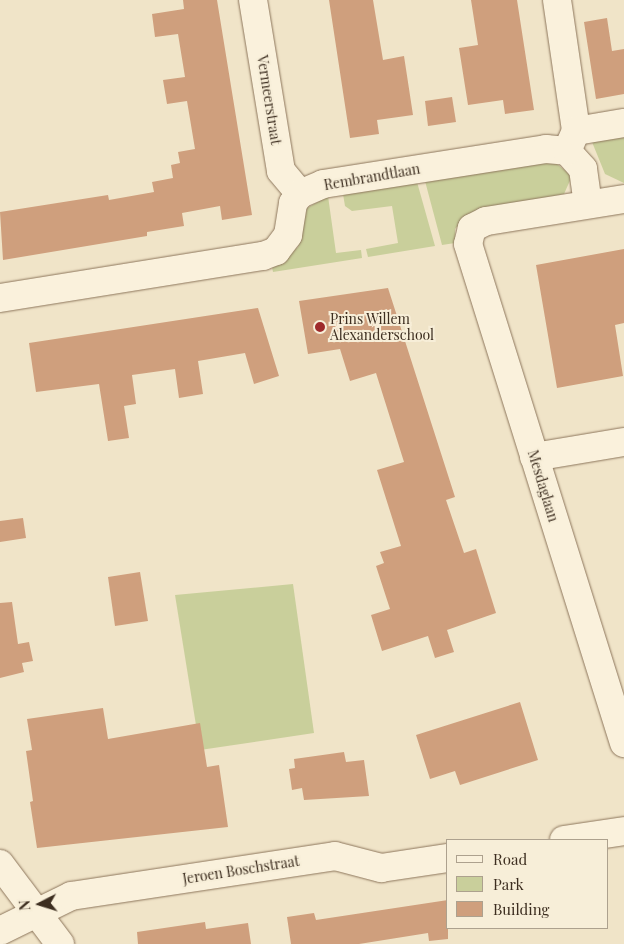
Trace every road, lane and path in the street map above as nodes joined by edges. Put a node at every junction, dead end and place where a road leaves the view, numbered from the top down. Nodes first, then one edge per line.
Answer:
1 (253, 0) edge
2 (557, 0) edge
3 (624, 123) edge
4 (572, 141) junction
5 (300, 194) junction
6 (624, 199) edge
7 (588, 204) junction
8 (0, 298) edge
9 (624, 442) edge
10 (534, 457) junction
11 (615, 684) edge
12 (624, 743) edge
13 (624, 831) edge
14 (571, 839) edge
15 (446, 858) edge
16 (0, 864) edge
17 (38, 914) junction
18 (0, 931) edge
19 (60, 944) edge

1 - 5 street, Vermeerstraat
2 - 4 street
3 - 4 street, Rembrandtlaan
4 - 5 street, Rembrandtlaan
4 - 7 street
5 - 8 street
6 - 7 street
7 - 10 street, Mesdaglaan
9 - 10 street
10 - 11 street, Mesdaglaan
11 - 12 street, Mesdaglaan
13 - 14 street
15 - 17 street, Jeroen Boschstraat
16 - 17 street
17 - 18 street, Jeroen Boschstraat
17 - 19 street

